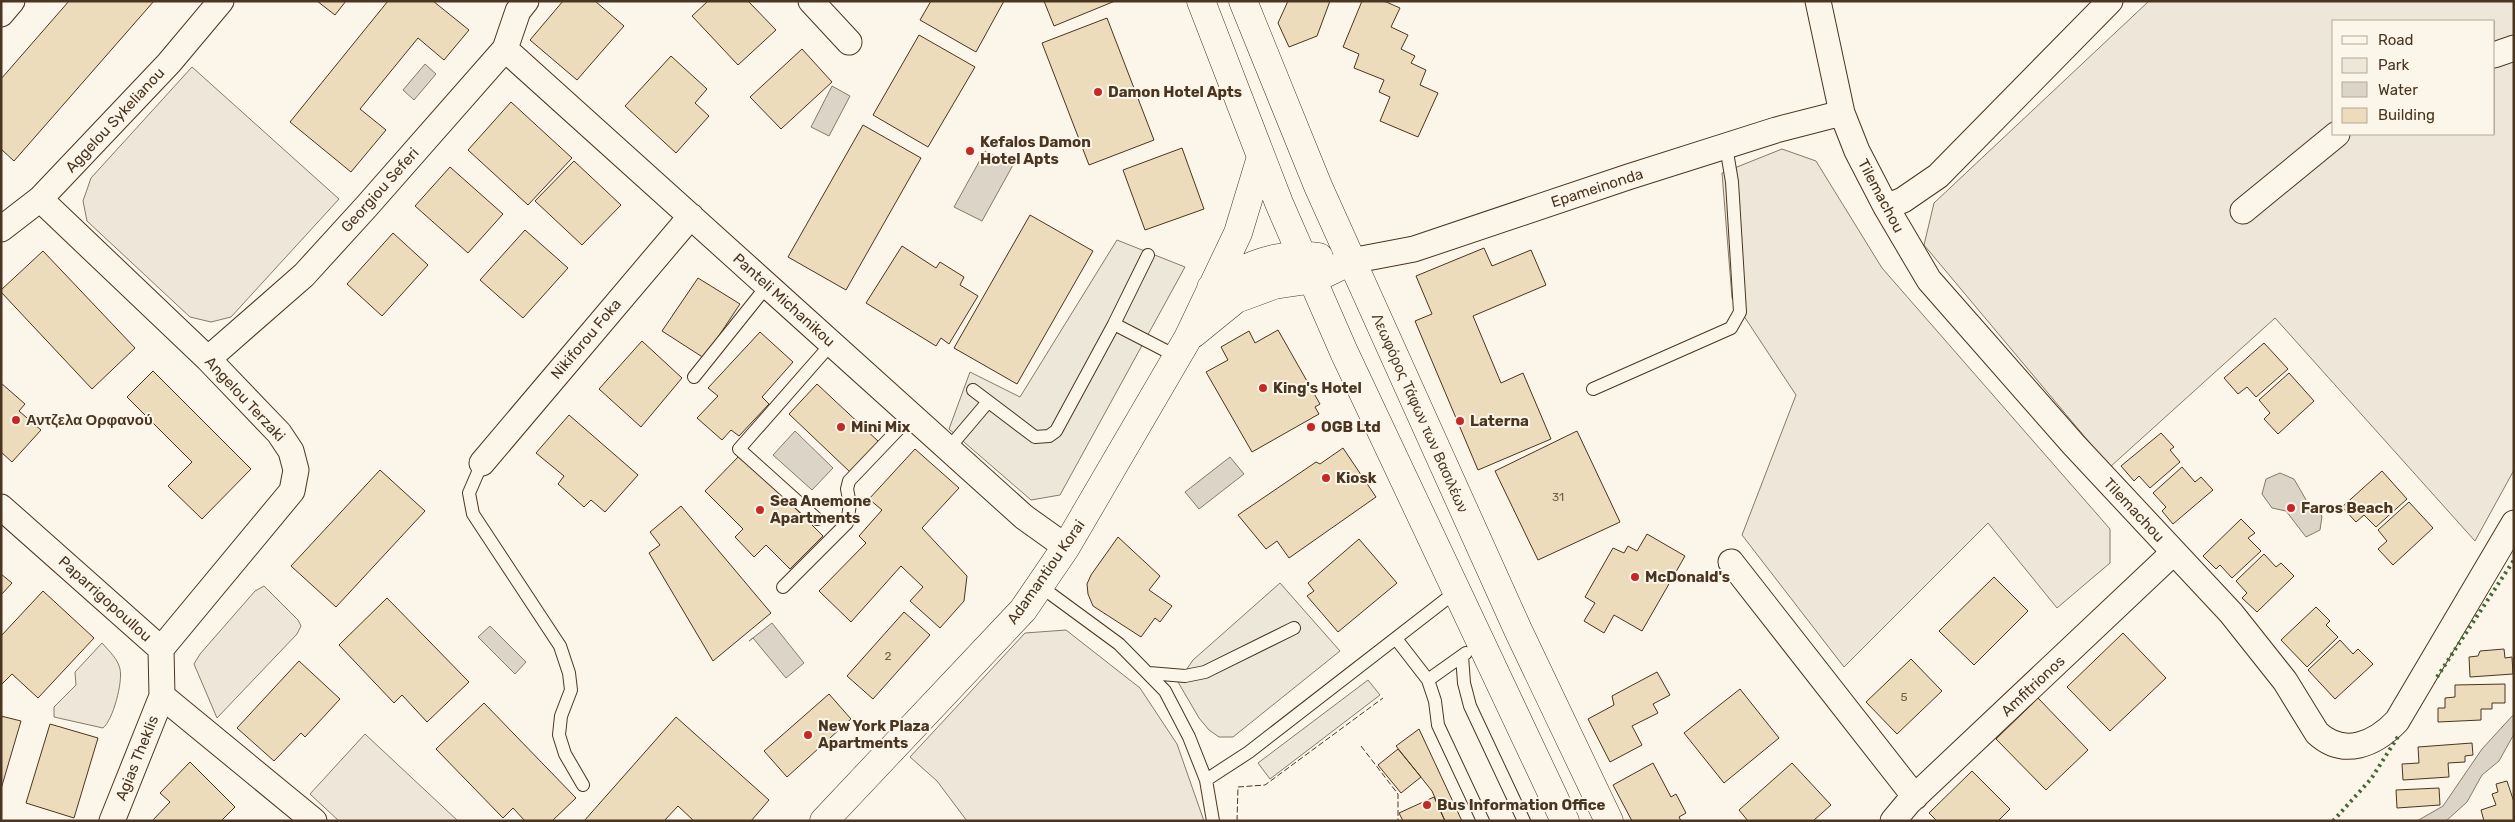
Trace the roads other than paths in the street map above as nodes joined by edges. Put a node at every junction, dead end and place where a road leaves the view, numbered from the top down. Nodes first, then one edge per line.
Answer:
1 (12, 1) edge
2 (221, 1) edge
3 (526, 1) edge
4 (811, 1) edge
5 (1201, 1) edge
6 (1243, 1) edge
7 (1818, 1) edge
8 (2110, 1) edge
9 (1, 14) edge
10 (849, 42) dead end
11 (2514, 48) edge
12 (505, 49) junction
13 (2495, 55) edge
14 (1842, 114) junction
15 (2336, 135) edge
16 (1726, 146) junction
17 (1261, 157) junction
18 (40, 199) junction
19 (1886, 208) junction
20 (2243, 211) dead end
21 (691, 216) junction
22 (1, 229) edge
23 (1302, 254) junction
24 (1148, 255) dead end
25 (1352, 261) junction
26 (1314, 279) junction
27 (766, 286) junction
28 (1211, 288) junction
29 (1114, 324) junction
30 (832, 343) junction
31 (1183, 348) junction
32 (208, 359) junction
33 (694, 377) dead end
34 (1593, 389) dead end
35 (973, 390) dead end
36 (987, 403) junction
37 (911, 416) junction
38 (948, 449) junction
39 (482, 463) joint
40 (1, 507) edge
41 (817, 519) dead end
42 (2514, 523) edge
43 (1066, 547) junction
44 (2174, 552) junction
45 (1731, 562) dead end
46 (1040, 586) junction
47 (783, 587) dead end
48 (1458, 590) junction
49 (1294, 628) dead end
50 (1397, 640) junction
51 (1471, 647) junction
52 (161, 650) junction
53 (1149, 673) junction
54 (1428, 680) junction
55 (162, 696) junction
56 (1206, 780) junction
57 (583, 785) dead end
58 (1915, 797) junction
59 (112, 821) edge
60 (314, 821) edge
61 (824, 821) edge
62 (1213, 821) edge
63 (1483, 821) edge
64 (1524, 821) edge
65 (1565, 821) edge
66 (1608, 821) edge
67 (1893, 821) edge

1 - 9 street
2 - 18 street, Aggelou Sykelianou
3 - 12 street, Georgiou Seferi
4 - 10 street
5 - 17 main road
6 - 25 main road, Λεωφόρος Τάφων των Βασιλέων
7 - 14 street, Tilemachou
8 - 19 street
11 - 13 street
12 - 21 street, Panteli Michanikou
12 - 32 street, Georgiou Seferi
14 - 16 street, Epameinonda
14 - 19 street, Tilemachou
15 - 20 street
16 - 25 street, Epameinonda
16 - 34 lane
17 - 23 main road
17 - 28 main road, Adamantiou Korai
18 - 22 street, Aggelou Sykelianou
18 - 32 street, Angelou Terzaki
19 - 44 street, Tilemachou
21 - 27 street, Panteli Michanikou
21 - 39 street, Nikiforou Foka
23 - 25 main road
23 - 26 main road
23 - 28 main road
24 - 29 lane
25 - 26 main road, Adamantiou Korai
25 - 66 main road, Λεωφόρος Τάφων των Βασιλέων
26 - 31 main road, Adamantiou Korai
26 - 48 main road
27 - 30 street, Panteli Michanikou
27 - 33 lane
28 - 31 main road, Adamantiou Korai
29 - 31 lane
29 - 36 lane
30 - 37 street, Panteli Michanikou
30 - 41 lane
31 - 43 main road, Adamantiou Korai
32 - 52 street, Angelou Terzaki
35 - 36 lane
36 - 38 lane
37 - 38 street, Panteli Michanikou
37 - 47 lane
38 - 43 street, Panteli Michanikou
39 - 57 lane
40 - 52 street, Paparrigopoullou
42 - 44 street, Tilemachou
43 - 46 main road, Adamantiou Korai
44 - 58 street, Amfitrionos
45 - 58 street
46 - 53 lane
46 - 61 main road, Adamantiou Korai
48 - 50 lane
48 - 51 main road
49 - 53 lane
50 - 54 lane
50 - 56 lane
51 - 54 lane
51 - 64 lane
51 - 65 main road
52 - 55 street, Paparrigopoullou
53 - 56 lane
54 - 63 lane
55 - 59 street, Agias Theklis
55 - 60 street
56 - 62 lane
58 - 67 street, Amfitrionos

